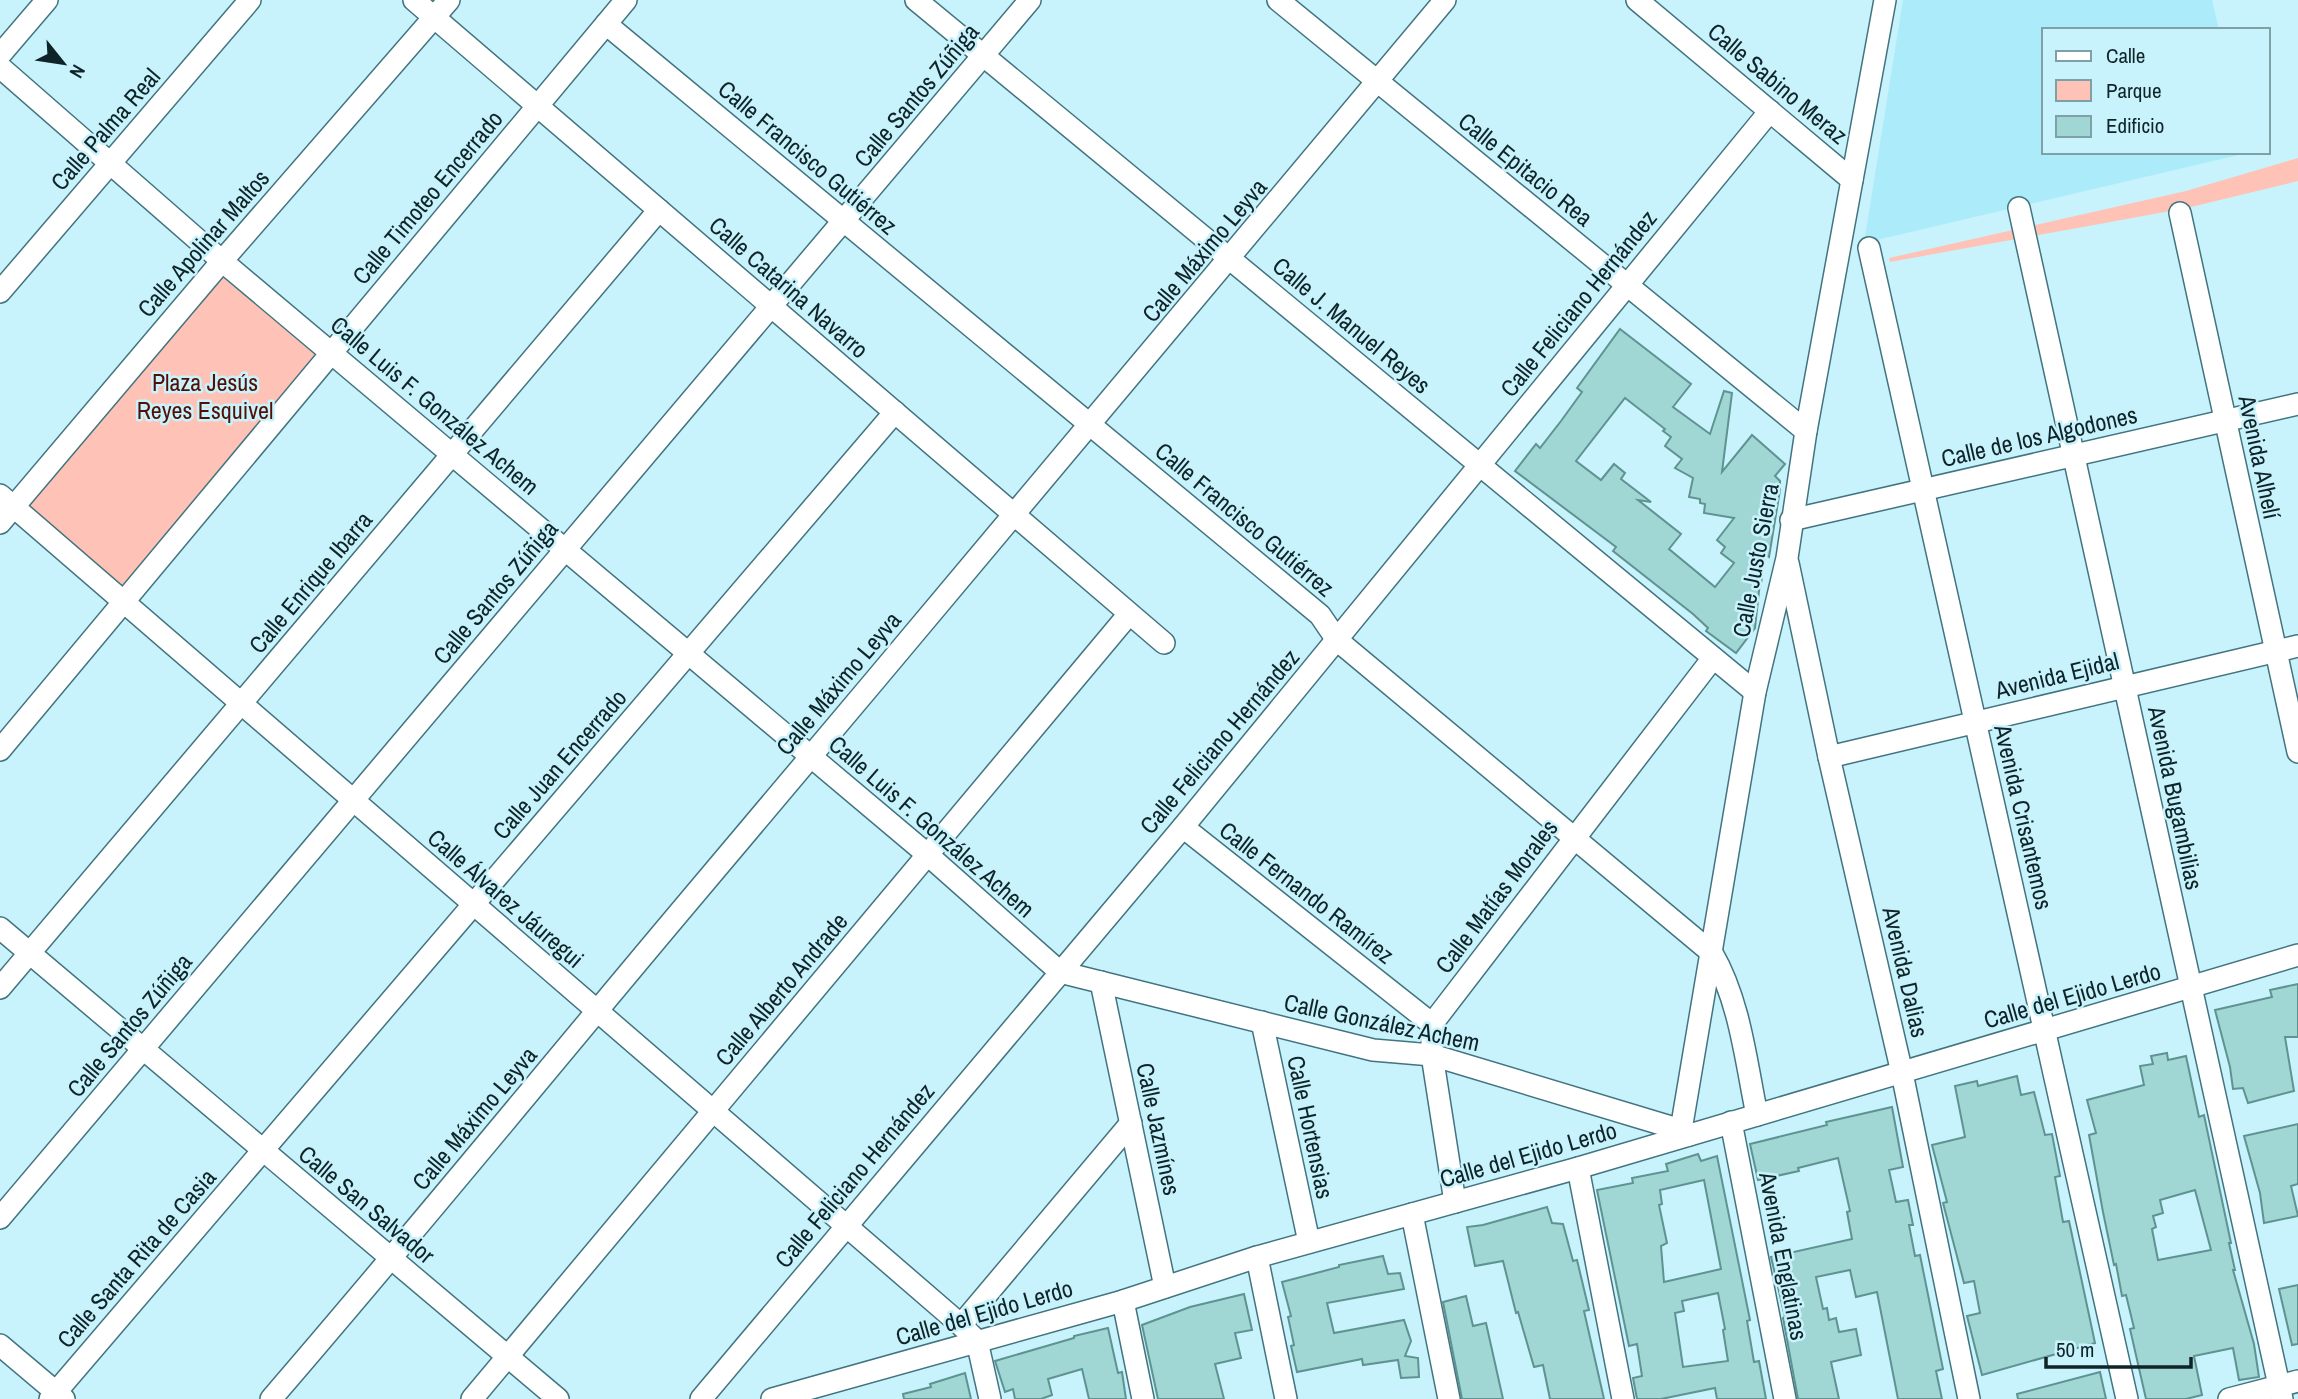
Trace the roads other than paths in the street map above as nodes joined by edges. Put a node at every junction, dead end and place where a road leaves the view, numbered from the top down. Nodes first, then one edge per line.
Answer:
1 (47, 0) edge
2 (250, 0) edge
3 (414, 0) edge
4 (449, 0) edge
5 (626, 0) edge
6 (916, 0) edge
7 (1030, 0) edge
8 (1278, 0) edge
9 (1445, 0) edge
10 (1637, 0) edge
11 (1885, 0) edge
12 (434, 17) junction
13 (606, 24) junction
14 (0, 55) edge
15 (984, 56) junction
16 (0, 67) edge
17 (1377, 81) junction
18 (537, 106) junction
19 (1770, 111) junction
20 (111, 163) junction
21 (1852, 180) junction
22 (2019, 208) dead end
23 (659, 210) junction
24 (2180, 213) dead end
25 (844, 221) junction
26 (1869, 248) dead end
27 (1231, 259) junction
28 (222, 261) junction
29 (1627, 285) junction
30 (0, 292) edge
31 (771, 307) junction
32 (332, 352) junction
33 (2298, 404) edge
34 (895, 412) junction
35 (2225, 421) junction
36 (1091, 425) junction
37 (1806, 431) junction
38 (452, 454) junction
39 (2074, 455) junction
40 (1480, 465) junction
41 (1923, 489) junction
42 (4, 508) edge
43 (1014, 515) junction
44 (1791, 520) junction
45 (566, 550) junction
46 (1787, 558) junction
47 (124, 602) junction
48 (1129, 614) junction
49 (1337, 639) junction
50 (1164, 643) dead end
51 (2298, 646) edge
52 (2276, 651) junction
53 (688, 653) junction
54 (1713, 658) junction
55 (2125, 685) junction
56 (1755, 692) junction
57 (241, 704) junction
58 (1976, 722) junction
59 (0, 750) edge
60 (2298, 752) edge
61 (811, 756) junction
62 (1829, 757) junction
63 (354, 800) junction
64 (1183, 827) junction
65 (1573, 837) junction
66 (928, 855) junction
67 (474, 904) junction
68 (0, 928) edge
69 (29, 953) junction
70 (1713, 953) junction
71 (2298, 955) edge
72 (1060, 972) junction
73 (1101, 982) junction
74 (2191, 987) junction
75 (0, 988) edge
76 (597, 1010) junction
77 (1262, 1022) junction
78 (1432, 1024) junction
79 (2045, 1030) junction
80 (142, 1049) junction
81 (1432, 1055) junction
82 (1902, 1073) junction
83 (713, 1111) junction
84 (1757, 1115) junction
85 (1731, 1122) junction
86 (1130, 1123) junction
87 (1685, 1133) junction
88 (262, 1151) junction
89 (1578, 1168) junction
90 (1455, 1202) junction
91 (1412, 1214) junction
92 (0, 1218) edge
93 (846, 1226) junction
94 (1310, 1242) junction
95 (1257, 1257) junction
96 (391, 1259) junction
97 (1165, 1287) junction
98 (1123, 1301) junction
99 (961, 1325) junction
100 (977, 1341) junction
101 (0, 1345) edge
102 (508, 1357) junction
103 (2287, 1388) edge
104 (837, 1390) edge
105 (57, 1397) edge
106 (271, 1399) edge
107 (472, 1399) edge
108 (558, 1399) edge
109 (701, 1399) edge
110 (772, 1399) edge
111 (990, 1399) edge
112 (1143, 1399) edge
113 (1286, 1399) edge
114 (1449, 1399) edge
115 (1623, 1399) edge
116 (1785, 1399) edge
117 (1969, 1399) edge
118 (2127, 1399) edge
119 (2230, 1399) edge

1 - 14 street
2 - 20 street, Calle Palma Real
3 - 12 street, Calle Catarina Navarro
4 - 12 street, Calle Apolinar Maltos
5 - 13 street, Calle Timoteo Encerrado
6 - 15 street, Calle J. Manuel Reyes
7 - 15 street, Calle Santos Zúñiga
8 - 17 street, Calle Epitacio Rea
9 - 17 street, Calle Máximo Leyva
10 - 19 street, Calle Sabino Meraz
11 - 21 street, Calle Justo Sierra
12 - 18 street, Calle Catarina Navarro
12 - 28 street, Calle Apolinar Maltos
13 - 18 street, Calle Timoteo Encerrado
13 - 25 street, Calle Francisco Gutiérrez
15 - 25 street, Calle Santos Zúñiga
15 - 27 street, Calle J. Manuel Reyes
16 - 20 street, Calle Luis F. González Achem
17 - 27 street, Calle Máximo Leyva
17 - 29 street, Calle Epitacio Rea
18 - 23 street, Calle Catarina Navarro
18 - 32 street, Calle Timoteo Encerrado
19 - 21 street, Calle Sabino Meraz
19 - 29 street, Calle Feliciano Hernández
20 - 28 street, Calle Luis F. González Achem
20 - 30 street, Calle Palma Real
21 - 37 street, Calle Justo Sierra
22 - 39 street, Avenida Bugambilias
23 - 31 street, Calle Catarina Navarro
23 - 38 street, Calle Enrique Ibarra
24 - 35 street, Avenida Alhelí
25 - 31 street, Calle Santos Zúñiga
25 - 36 street, Calle Francisco Gutiérrez
26 - 41 street, Avenida Crisantemos
27 - 36 street, Calle Máximo Leyva
27 - 40 street, Calle J. Manuel Reyes
28 - 32 street, Calle Luis F. González Achem
28 - 42 street, Calle Apolinar Maltos
29 - 37 street, Calle Epitacio Rea
29 - 40 street, Calle Feliciano Hernández
31 - 34 street, Calle Catarina Navarro
31 - 45 street, Calle Santos Zúñiga
32 - 38 street, Calle Luis F. González Achem
32 - 47 street, Calle Timoteo Encerrado
33 - 35 street, Calle de los Algodones
34 - 43 street, Calle Catarina Navarro
34 - 53 street, Calle Juan Encerrado
35 - 39 street, Calle de los Algodones
35 - 52 street, Avenida Alhelí
36 - 43 street, Calle Máximo Leyva
36 - 49 street, Calle Francisco Gutiérrez
37 - 44 street, Calle Justo Sierra
38 - 45 street, Calle Luis F. González Achem
38 - 57 street, Calle Enrique Ibarra
39 - 41 street, Calle de los Algodones
39 - 55 street, Avenida Bugambilias
40 - 49 street, Calle Feliciano Hernández
40 - 54 street, Calle J. Manuel Reyes
41 - 44 street, Calle de los Algodones
41 - 58 street, Avenida Crisantemos
42 - 47 street, Calle Álvarez Jáuregui
43 - 48 street, Calle Catarina Navarro
43 - 61 street, Calle Máximo Leyva
44 - 46 street, Calle Justo Sierra
45 - 53 street, Calle Luis F. González Achem
45 - 63 street, Calle Santos Zúñiga
46 - 56 street, Calle Justo Sierra
46 - 62 street, Avenida Dalias
47 - 57 street, Calle Álvarez Jáuregui
47 - 59 street, Calle Timoteo Encerrado
48 - 50 street, Calle Catarina Navarro
48 - 66 street, Calle Alberto Andrade
49 - 64 street, Calle Feliciano Hernández
49 - 65 street, Calle Francisco Gutiérrez
51 - 52 street, Avenida Ejidal
52 - 55 street, Avenida Ejidal
52 - 60 street, Avenida Alhelí
53 - 61 street, Calle Luis F. González Achem
53 - 67 street, Calle Juan Encerrado
54 - 56 street, Calle J. Manuel Reyes
54 - 65 street, Calle Matías Morales
55 - 58 street, Avenida Ejidal
55 - 74 street, Avenida Bugambilias
56 - 70 street, Calle Justo Sierra
57 - 63 street, Calle Álvarez Jáuregui
57 - 69 street, Calle Enrique Ibarra
58 - 62 street, Avenida Ejidal
58 - 79 street, Avenida Crisantemos
61 - 66 street, Calle Luis F. González Achem
61 - 76 street, Calle Máximo Leyva
62 - 82 street, Avenida Dalias
63 - 67 street, Calle Álvarez Jáuregui
63 - 80 street, Calle Santos Zúñiga
64 - 72 street, Calle Feliciano Hernández
64 - 78 street, Calle Fernando Ramírez
65 - 70 street, Calle Francisco Gutiérrez
65 - 78 street, Calle Matías Morales
66 - 72 street, Calle Luis F. González Achem
66 - 83 street, Calle Alberto Andrade
67 - 76 street, Calle Álvarez Jáuregui
67 - 88 street, Calle Juan Encerrado
68 - 69 street, Calle San Salvador
69 - 75 street, Calle Enrique Ibarra
69 - 80 street, Calle San Salvador
70 - 84 street, Calle Francisco Gutiérrez
70 - 87 street, Calle Justo Sierra
71 - 74 street, Calle del Ejido Lerdo
72 - 73 street, Calle González Achem
72 - 93 street, Calle Feliciano Hernández
73 - 77 street, Calle González Achem
73 - 86 street, Calle Jazmínes
74 - 79 street, Calle del Ejido Lerdo
74 - 103 street, Avenida Bugambilias
76 - 83 street, Calle Álvarez Jáuregui
76 - 96 street, Calle Máximo Leyva
77 - 81 street, Calle González Achem
77 - 94 street, Calle Hortensias
78 - 81 street
79 - 82 street, Calle del Ejido Lerdo
79 - 118 street, Avenida Crisantemos
80 - 88 street, Calle San Salvador
80 - 92 street, Calle Santos Zúñiga
81 - 87 street, Calle González Achem
81 - 90 street
82 - 84 street, Calle del Ejido Lerdo
82 - 117 street, Avenida Dalias
83 - 93 street, Calle Álvarez Jáuregui
83 - 102 street, Calle Alberto Andrade
84 - 85 street, Calle del Ejido Lerdo
85 - 87 street, Calle del Ejido Lerdo
85 - 116 street, Avenida Englatinas
86 - 97 street, Calle Jazmínes
86 - 99 street
87 - 89 street, Calle del Ejido Lerdo
88 - 96 street, Calle San Salvador
88 - 105 street, Calle Santa Rita de Casia
89 - 90 street, Calle del Ejido Lerdo
89 - 115 street
90 - 91 street, Calle del Ejido Lerdo
91 - 94 street, Calle del Ejido Lerdo
91 - 114 street
93 - 99 street, Calle Álvarez Jáuregui
93 - 109 street, Calle Feliciano Hernández
94 - 95 street, Calle del Ejido Lerdo
95 - 97 street, Calle del Ejido Lerdo
95 - 113 street
96 - 102 street, Calle San Salvador
96 - 106 street, Calle Máximo Leyva
97 - 98 street, Calle del Ejido Lerdo
98 - 100 street, Calle del Ejido Lerdo
98 - 112 street
99 - 100 street, Calle Álvarez Jáuregui
100 - 104 street, Calle del Ejido Lerdo
100 - 111 street
101 - 105 street
102 - 107 street, Calle Alberto Andrade
102 - 108 street, Calle San Salvador
103 - 119 street
104 - 110 street, Calle del Ejido Lerdo

